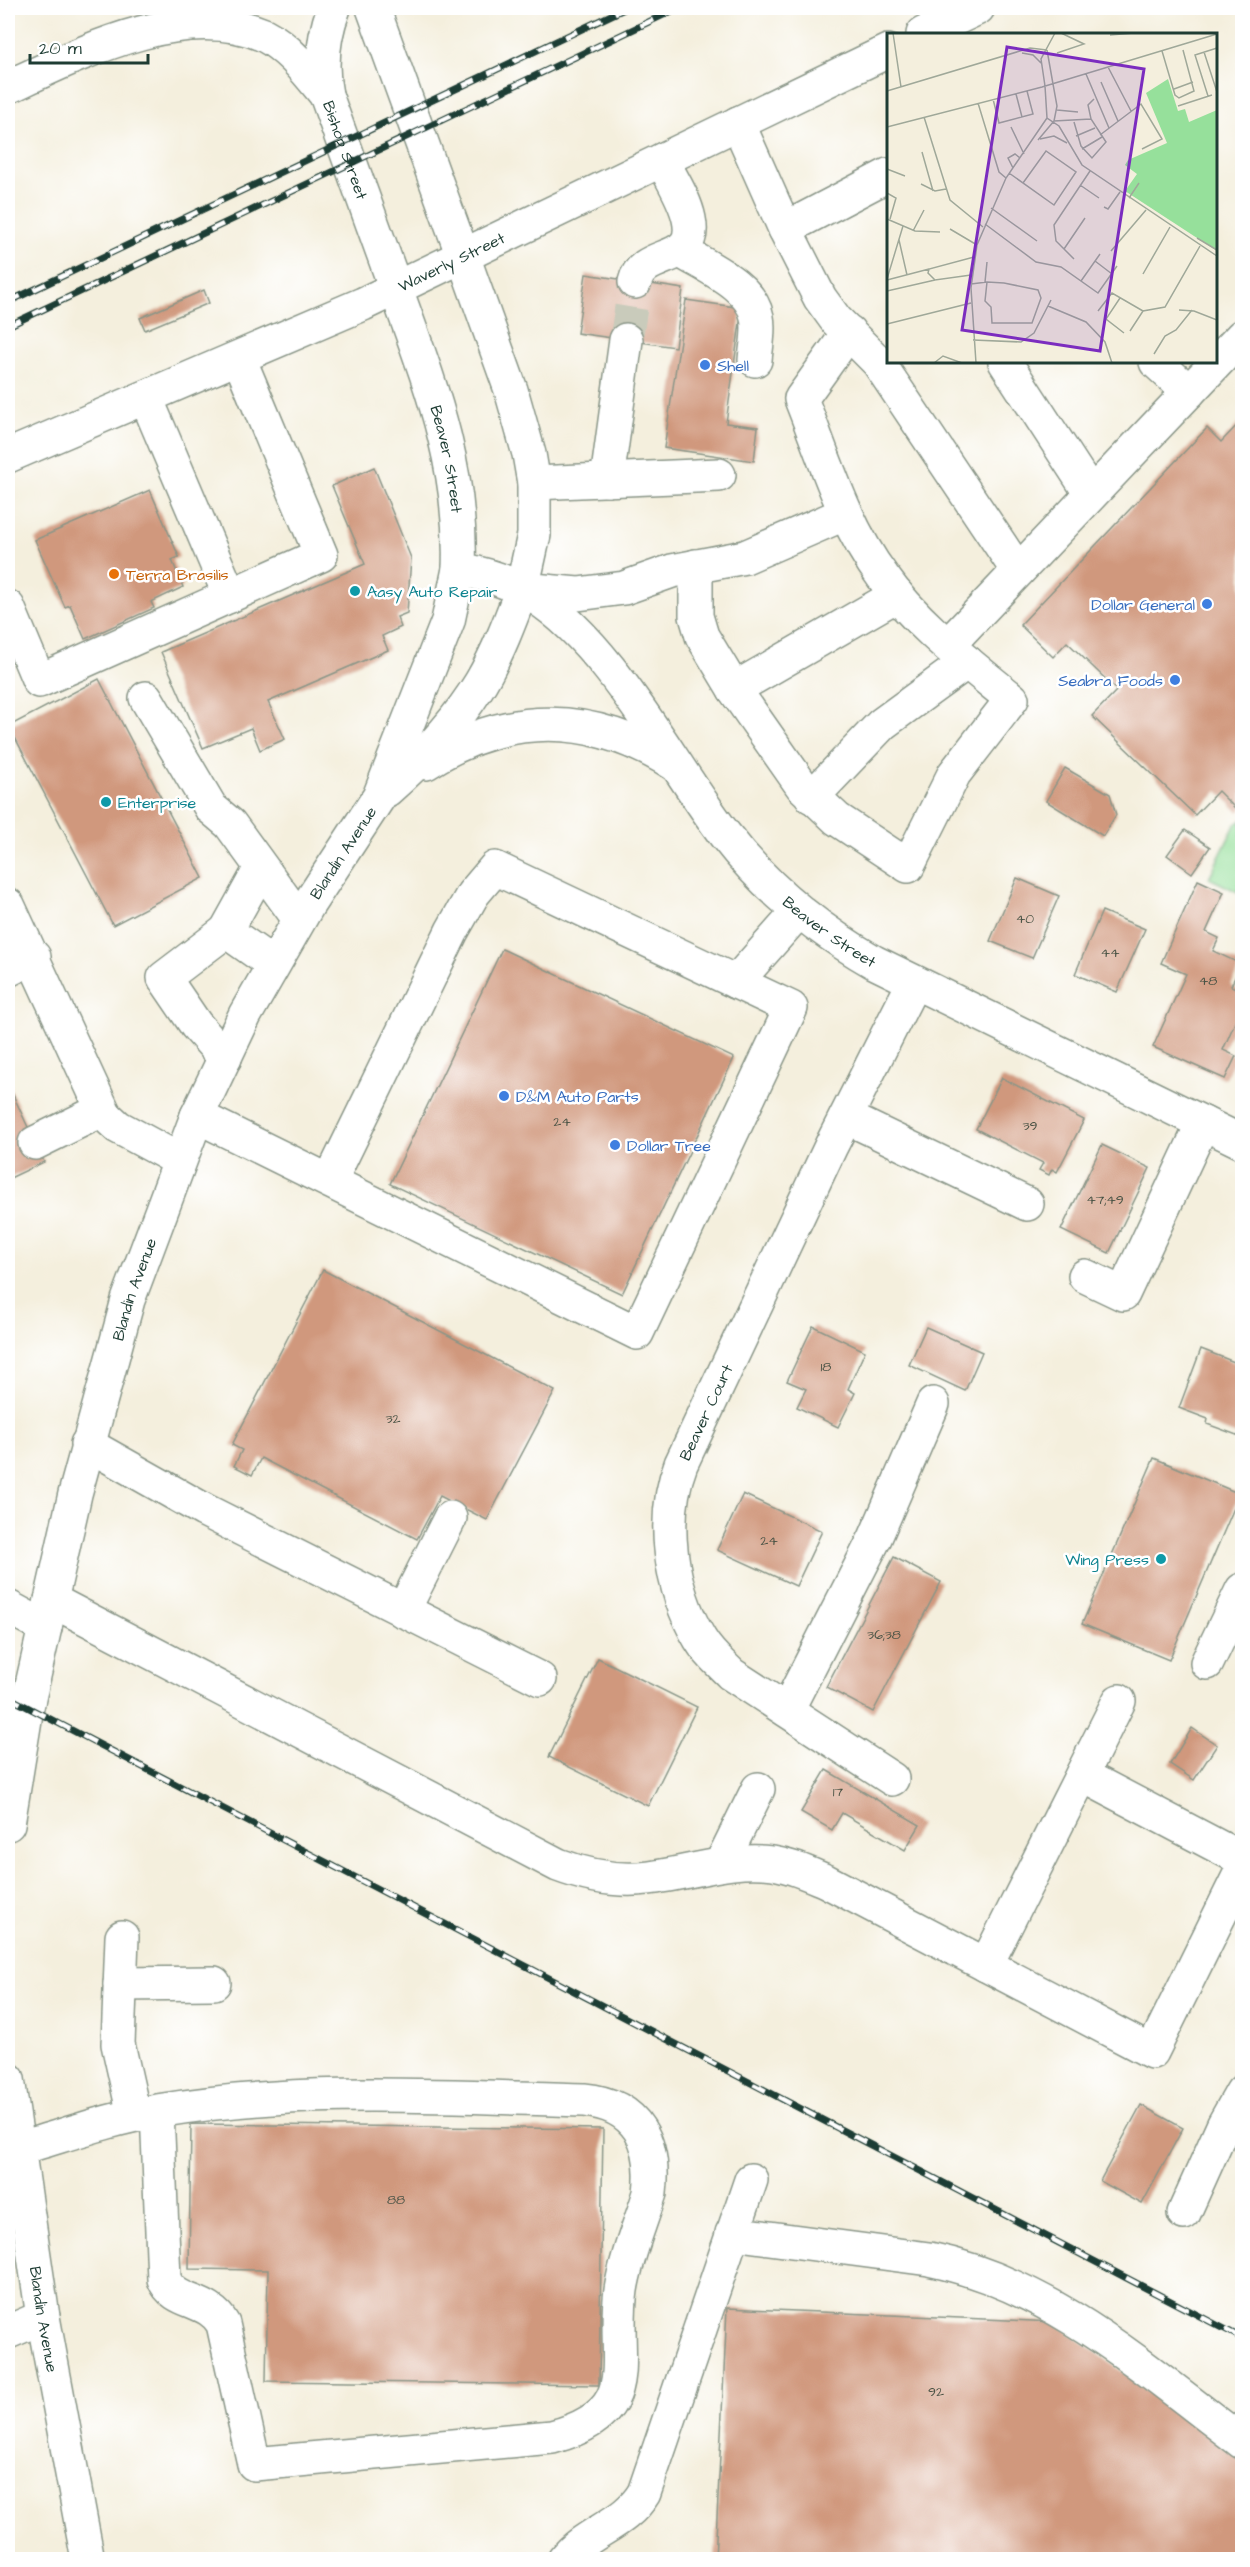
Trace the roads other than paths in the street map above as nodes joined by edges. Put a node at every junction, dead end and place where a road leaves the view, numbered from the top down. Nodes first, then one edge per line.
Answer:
1 (153, 8) edge
2 (334, 8) edge
3 (373, 8) edge
4 (978, 8) edge
5 (924, 33) edge
6 (108, 40) junction
7 (887, 51) edge
8 (8, 87) edge
9 (326, 95) junction
10 (738, 123) junction
11 (662, 160) junction
12 (887, 179) edge
13 (785, 229) junction
14 (681, 251) junction
15 (463, 256) junction
16 (634, 282) tunnel mouth
17 (396, 289) junction
18 (849, 332) junction
19 (1242, 336) edge
20 (626, 340) tunnel mouth
21 (239, 357) junction
22 (755, 360) dead end
23 (1217, 362) edge
24 (1006, 363) edge
25 (1157, 363) edge
26 (1216, 363) edge
27 (1189, 392) junction
28 (146, 398) junction
29 (8, 456) edge
30 (719, 475) dead end
31 (607, 480) junction
32 (534, 483) junction
33 (1091, 494) junction
34 (846, 513) junction
35 (696, 566) junction
36 (459, 569) junction
37 (1018, 572) junction
38 (522, 589) junction
39 (897, 595) junction
40 (230, 596) junction
41 (8, 607) edge
42 (957, 653) junction
43 (734, 689) junction
44 (146, 698) dead end
45 (676, 765) junction
46 (379, 797) junction
47 (812, 797) junction
48 (261, 868) junction
49 (8, 905) edge
50 (799, 911) junction
51 (299, 919) junction
52 (226, 931) junction
53 (21, 964) edge
54 (273, 964) junction
55 (736, 982) junction
56 (914, 982) junction
57 (225, 1058) junction
58 (102, 1110) junction
59 (197, 1116) junction
60 (846, 1117) junction
61 (1203, 1123) junction
62 (1242, 1142) edge
63 (35, 1143) dead end
64 (179, 1160) junction
65 (330, 1181) junction
66 (1027, 1204) dead end
67 (1085, 1276) dead end
68 (933, 1404) dead end
69 (87, 1444) junction
70 (450, 1518) dead end
71 (1242, 1590) edge
72 (8, 1607) edge
73 (404, 1611) junction
74 (48, 1613) junction
75 (1207, 1663) dead end
76 (540, 1679) dead end
77 (1119, 1701) dead end
78 (787, 1710) junction
79 (1082, 1775) junction
80 (892, 1779) dead end
81 (758, 1789) dead end
82 (8, 1807) edge
83 (1242, 1859) edge
84 (721, 1864) junction
85 (1242, 1870) edge
86 (122, 1937) dead end
87 (986, 1965) junction
88 (214, 1983) dead end
89 (120, 1984) junction
90 (8, 2079) edge
91 (1242, 2092) edge
92 (146, 2113) junction
93 (16, 2149) junction
94 (751, 2180) dead end
95 (1184, 2213) dead end
96 (732, 2234) junction
97 (43, 2317) junction
98 (8, 2332) edge
99 (1242, 2442) edge
100 (88, 2559) edge
101 (564, 2559) edge

1 - 6 street
2 - 9 street, Bishop Street
3 - 15 street
4 - 5 street
6 - 8 street
6 - 9 street
7 - 10 street, Waverly Street
9 - 17 street, Bishop Street
10 - 11 street, Waverly Street
10 - 13 street
11 - 14 street
11 - 15 street, Waverly Street
12 - 13 street
13 - 18 street
14 - 16 street
14 - 22 street
15 - 17 street, Waverly Street
15 - 32 street
17 - 21 street, Waverly Street
17 - 36 street, Beaver Street
18 - 34 street
18 - 37 street
19 - 23 street
20 - 31 street
21 - 28 street, Waverly Street
21 - 40 street
24 - 33 street
25 - 27 street
26 - 27 street
27 - 33 street
28 - 29 street, Waverly Street
28 - 40 street
30 - 31 street
31 - 32 street
32 - 38 street
33 - 37 street
34 - 35 street
34 - 39 street
35 - 38 street
35 - 43 street
36 - 38 street, Beaver Street
36 - 46 street, Blandin Avenue
37 - 42 street
38 - 45 street, Beaver Street
38 - 46 street, Blandin Avenue
39 - 42 street
39 - 43 street
40 - 41 street
42 - 47 street
42 - 47 street
43 - 47 street
44 - 48 street
45 - 46 street
45 - 50 street, Beaver Street
46 - 51 street, Blandin Avenue
48 - 51 street
48 - 52 street
49 - 53 street
50 - 55 street
50 - 56 street, Beaver Street
51 - 54 street, Blandin Avenue
52 - 54 street
52 - 57 street
53 - 58 street
54 - 57 street, Blandin Avenue
55 - 65 street
55 - 65 street
56 - 60 street, Beaver Court
56 - 61 street, Beaver Street
57 - 59 street, Blandin Avenue
58 - 63 street
58 - 64 street
59 - 64 street, Blandin Avenue
59 - 65 street
60 - 66 street
60 - 78 street, Beaver Court
61 - 62 street, Beaver Street
61 - 67 street
64 - 69 street, Blandin Avenue
68 - 78 street
69 - 73 street
69 - 74 street, Blandin Avenue
70 - 73 street
71 - 75 street
72 - 74 street
73 - 76 street
74 - 82 street, Blandin Avenue
74 - 84 street
77 - 79 street
78 - 80 street, Beaver Court
79 - 83 street
79 - 87 street
81 - 84 street
84 - 87 street
85 - 87 street
86 - 89 street
88 - 89 street
89 - 92 street
90 - 93 street, Blandin Avenue
91 - 95 street
92 - 92 street
92 - 93 street
93 - 97 street, Blandin Avenue
94 - 96 street
96 - 99 street
96 - 101 street
97 - 98 street
97 - 100 street, Blandin Avenue

